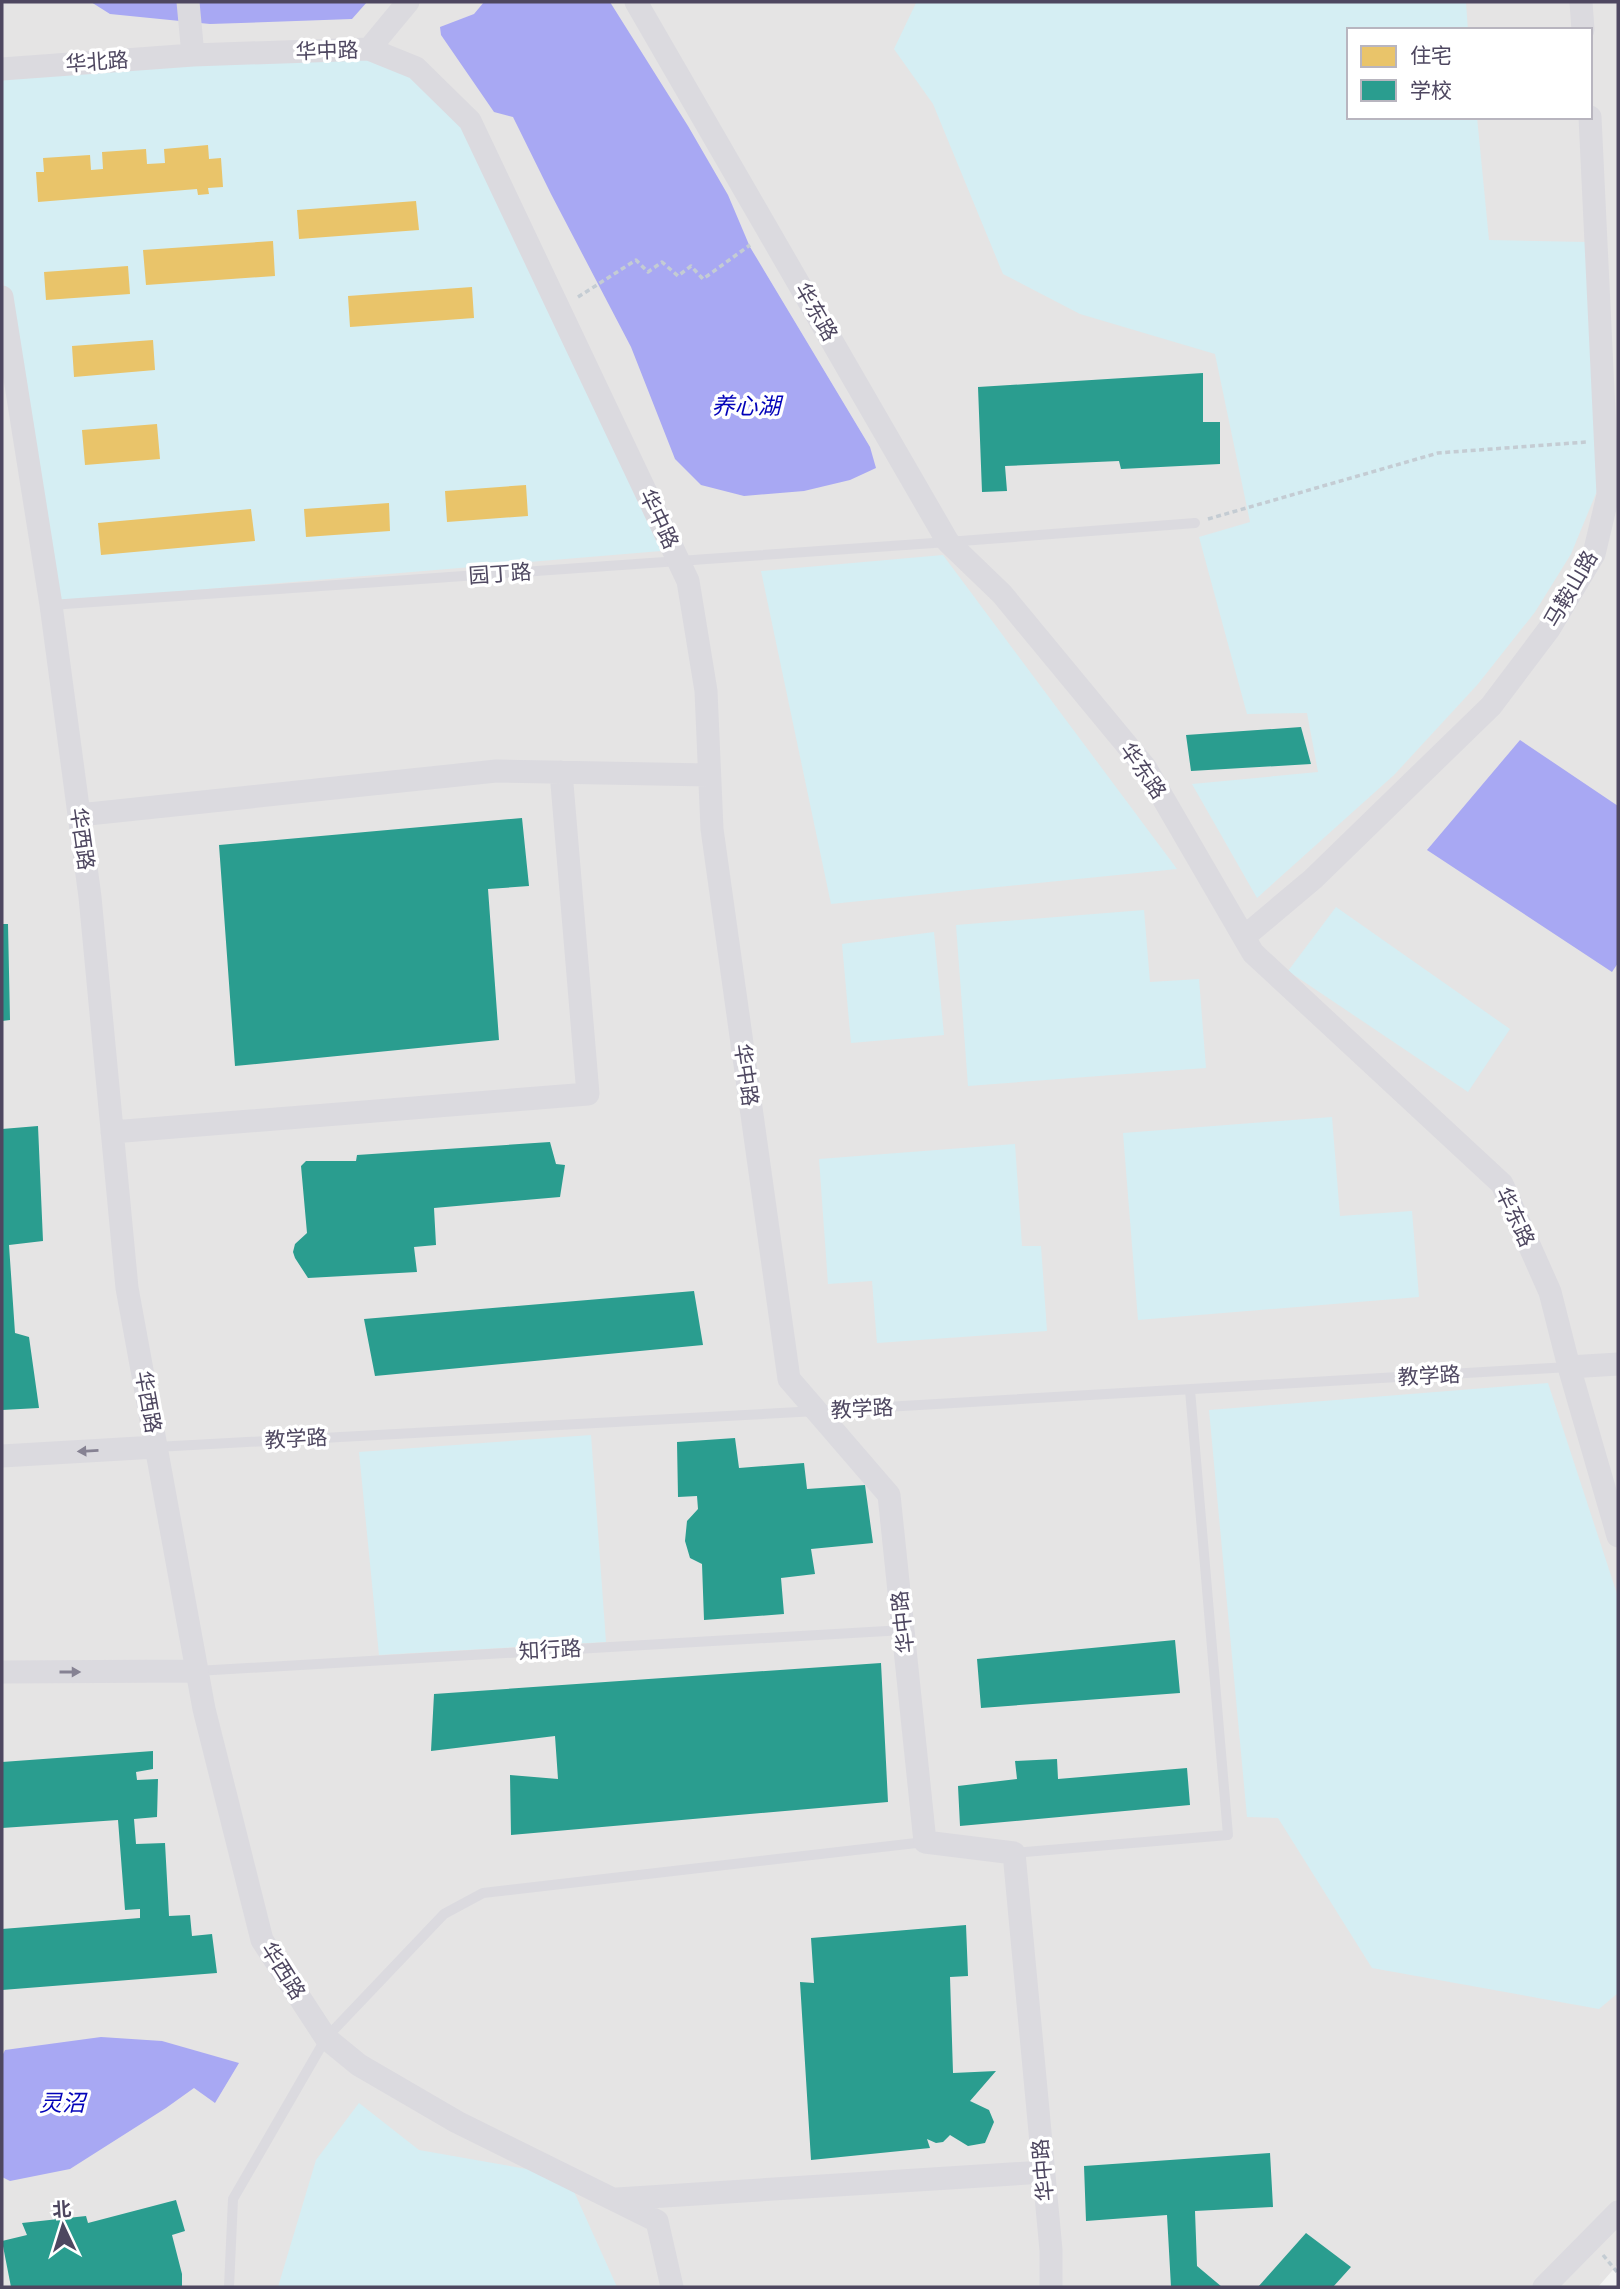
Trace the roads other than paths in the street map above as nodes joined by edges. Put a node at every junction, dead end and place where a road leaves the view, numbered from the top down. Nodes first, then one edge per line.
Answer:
1 (188, 2) edge
2 (408, 2) edge
3 (636, 2) edge
4 (1581, 2) edge
5 (1583, 28) edge
6 (369, 49) junction
7 (193, 55) junction
8 (2, 69) edge
9 (1590, 119) edge
10 (2, 298) edge
11 (1195, 523) road end
12 (1608, 537) edge
13 (948, 542) junction
14 (679, 561) junction
15 (51, 605) junction
16 (561, 772) junction
17 (709, 775) junction
18 (79, 815) junction
19 (1244, 937) junction
20 (112, 1132) junction
21 (1618, 1364) edge
22 (1569, 1367) junction
23 (1190, 1390) junction
24 (817, 1411) junction
25 (156, 1447) junction
26 (2, 1456) edge
27 (1618, 1536) edge
28 (904, 1630) junction
29 (196, 1671) junction
30 (2, 1672) edge
31 (925, 1842) junction
32 (1014, 1853) junction
33 (326, 2038) junction
34 (1044, 2172) junction
35 (614, 2200) junction
36 (1618, 2212) edge
37 (229, 2287) edge
38 (672, 2287) edge
39 (1051, 2287) edge
40 (1544, 2287) edge

1 - 7 street
2 - 6 street
3 - 13 street, 华东路
4 - 5 street
6 - 7 street, 华中路
6 - 14 street, 华中路
7 - 8 street, 华北路
9 - 12 street, 马鞍山路
10 - 15 street, 华西路
11 - 13 lane, 园丁路
12 - 19 street, 马鞍山路
13 - 14 lane, 园丁路
13 - 19 street, 华东路
14 - 15 lane, 园丁路
14 - 17 street, 华中路
15 - 18 street, 华西路
16 - 17 street
16 - 18 street
16 - 20 street
17 - 24 street, 华中路
18 - 20 street, 华西路
19 - 22 street, 华东路
20 - 25 street, 华西路
21 - 22 street
22 - 23 lane, 教学路
22 - 27 street, 华东路
23 - 24 lane, 教学路
23 - 32 lane
24 - 25 lane, 教学路
24 - 28 street, 华中路
25 -> 26 street
25 - 29 street, 华西路
28 - 29 lane, 知行路
28 - 31 street, 华中路
30 -> 29 street
29 - 33 street, 华西路
31 - 32 street
31 - 33 lane
32 - 34 street, 华中路
33 - 35 street, 华西路
33 - 37 lane
34 - 35 street
34 - 39 street, 华中路
35 - 38 street, 华西路
36 - 40 street

